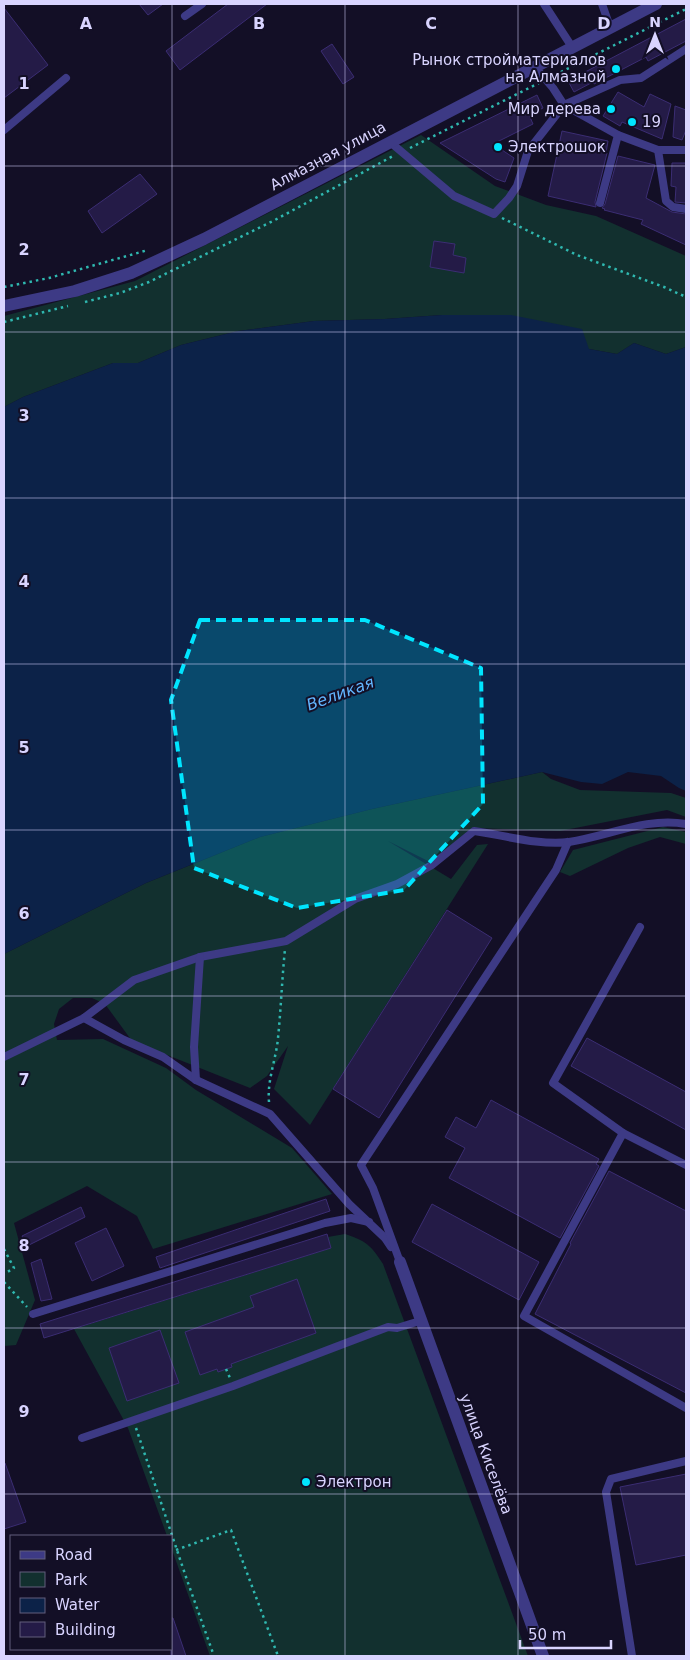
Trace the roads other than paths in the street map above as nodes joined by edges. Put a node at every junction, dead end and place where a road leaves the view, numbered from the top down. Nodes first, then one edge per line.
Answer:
1 (202, 4) edge
2 (544, 4) edge
3 (602, 4) edge
4 (656, 4) edge
5 (185, 16) dead end
6 (610, 27) junction
7 (572, 47) junction
8 (686, 49) edge
9 (534, 66) junction
10 (66, 78) dead end
11 (564, 105) junction
12 (4, 130) edge
13 (618, 135) junction
14 (390, 142) junction
15 (658, 150) junction
16 (686, 150) edge
17 (600, 203) dead end
18 (686, 209) edge
19 (4, 306) edge
20 (686, 824) edge
21 (568, 842) junction
22 (640, 927) dead end
23 (200, 957) junction
24 (84, 1018) junction
25 (4, 1057) edge
26 (196, 1080) junction
27 (623, 1133) junction
28 (686, 1165) edge
29 (370, 1222) junction
30 (400, 1262) junction
31 (33, 1314) road end
32 (420, 1320) junction
33 (686, 1408) edge
34 (82, 1438) dead end
35 (686, 1461) edge
36 (543, 1656) edge
37 (632, 1656) edge

1 - 5 lane
2 - 7 lane
3 - 6 lane
4 - 6 street, Алмазная улица
6 - 7 street, Алмазная улица
7 - 9 street, Алмазная улица
8 - 11 lane
9 - 11 lane
9 - 14 street, Алмазная улица
10 - 12 lane
11 - 13 lane
11 - 14 lane
13 - 15 lane
13 - 17 lane
14 - 19 street, Алмазная улица
15 - 16 lane
15 - 18 lane
20 - 21 lane
21 - 23 lane
21 - 30 lane
22 - 27 lane
23 - 24 lane
23 - 26 lane
24 - 25 lane
24 - 26 lane
26 - 29 lane
27 - 28 lane
27 - 33 lane
29 - 30 lane
29 - 31 lane
30 - 32 street, улица Киселёва
32 - 34 lane
32 - 36 street, улица Киселёва
35 - 37 lane

